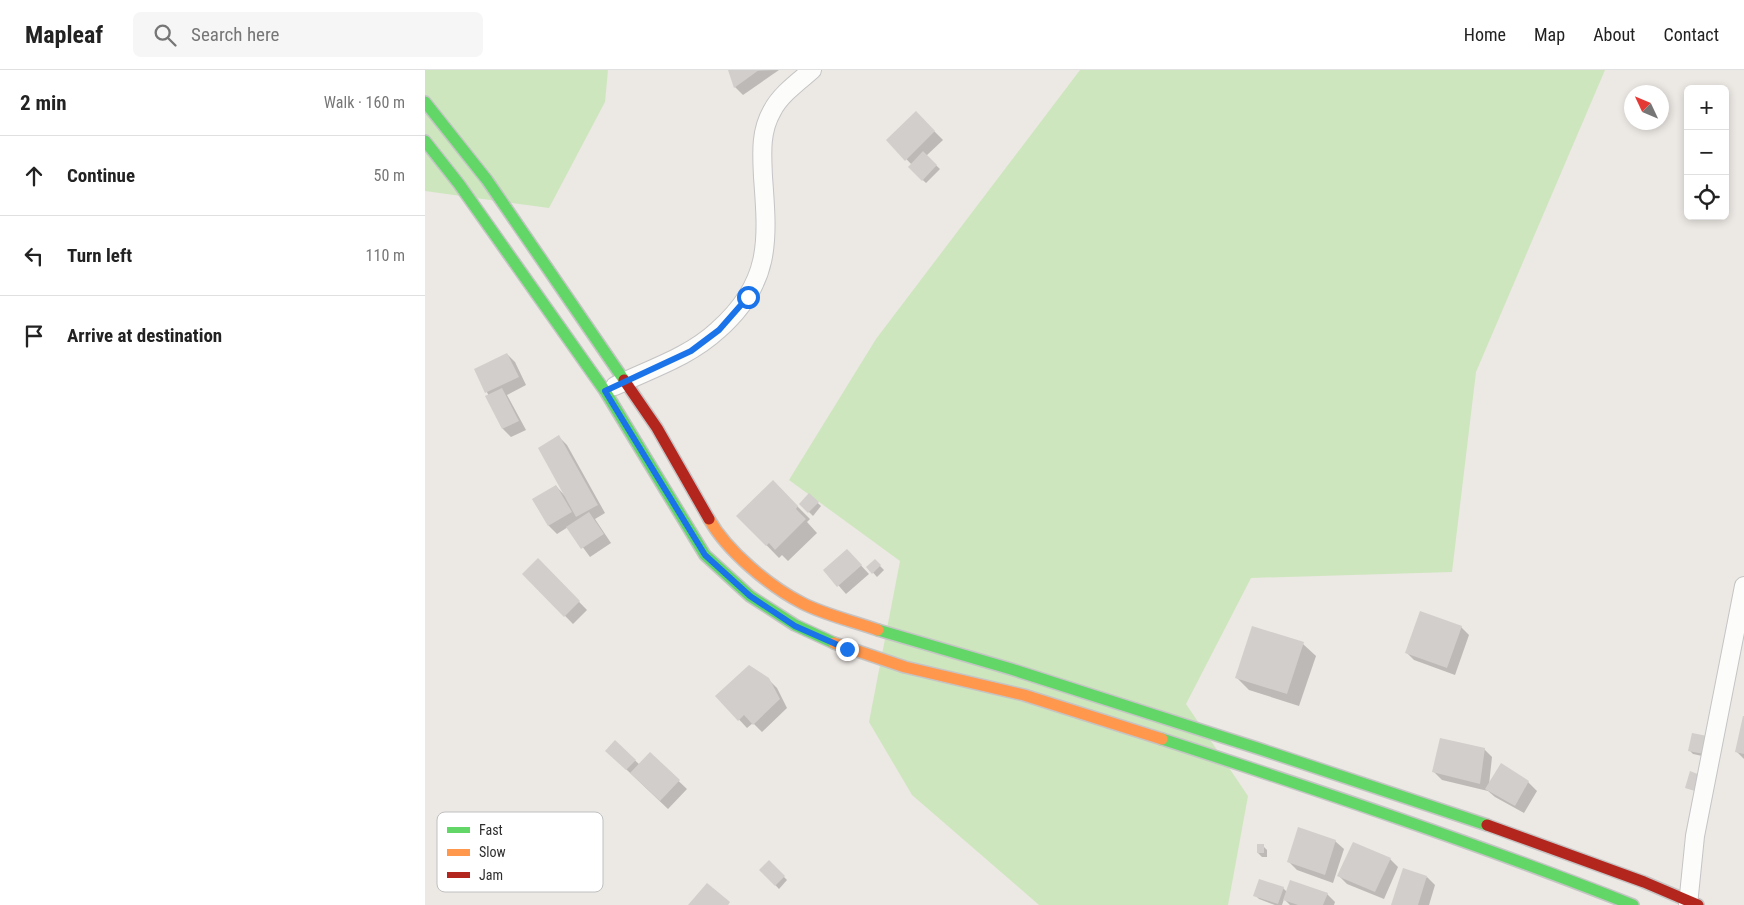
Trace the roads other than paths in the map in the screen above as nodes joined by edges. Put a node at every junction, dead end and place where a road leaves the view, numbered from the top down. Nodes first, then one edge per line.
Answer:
1 (812, 70) edge
2 (425, 102) edge
3 (425, 141) edge
4 (625, 382) junction
5 (605, 391) junction
6 (1744, 586) edge
7 (1692, 904) edge
8 (1633, 905) edge

1 - 4 street
2 - 4 street
3 - 5 street
4 - 5 street
4 - 7 street
5 - 8 street
6 - 7 street

